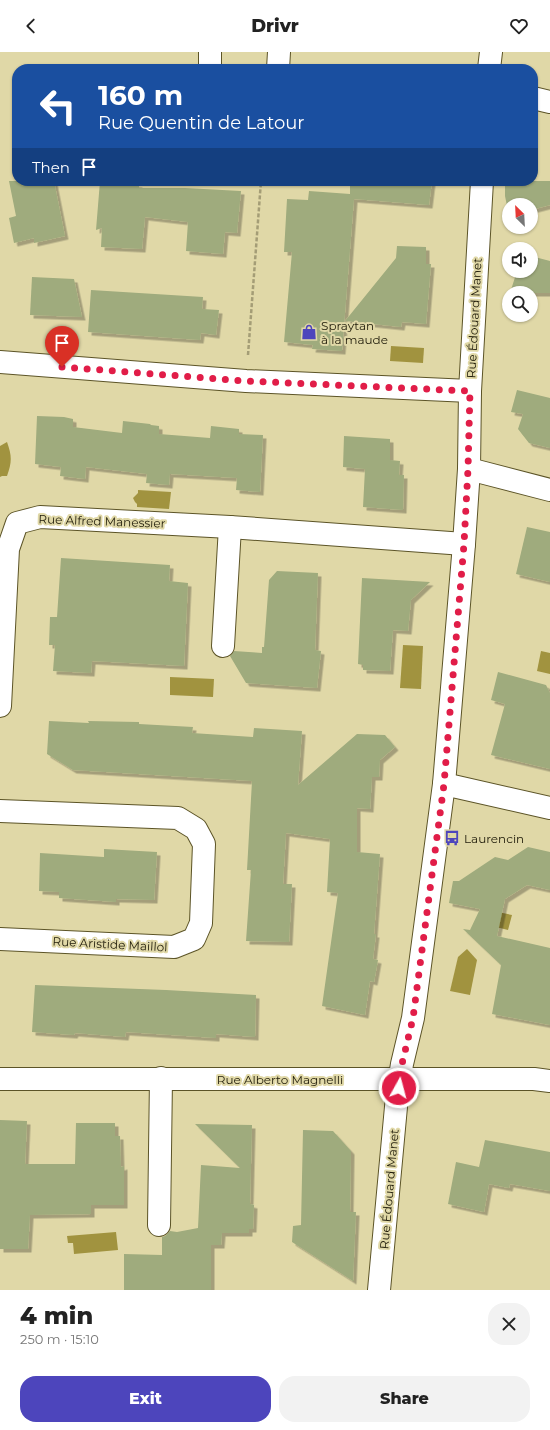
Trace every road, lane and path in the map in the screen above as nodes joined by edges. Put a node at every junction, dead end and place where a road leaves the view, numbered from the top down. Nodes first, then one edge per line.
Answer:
1 (210, 52) edge
2 (279, 52) edge
3 (491, 52) edge
4 (210, 64) edge
5 (278, 64) edge
6 (490, 64) edge
7 (538, 99) edge
8 (550, 102) edge
9 (261, 186) edge
10 (482, 186) edge
11 (0, 362) edge
12 (246, 381) junction
13 (470, 391) junction
14 (468, 469) junction
15 (550, 490) edge
16 (230, 527) junction
17 (464, 544) junction
18 (223, 646) dead end
19 (0, 706) edge
20 (444, 784) junction
21 (550, 808) edge
22 (0, 811) edge
23 (0, 939) edge
24 (161, 1078) junction
25 (0, 1079) edge
26 (400, 1079) junction
27 (550, 1080) edge
28 (159, 1225) dead end
29 (379, 1290) edge

1 - 4 street
2 - 5 street
3 - 6 street
7 - 8 street
9 - 12 path
10 - 13 street, Rue Édouard Manet
11 - 12 street
12 - 13 street
13 - 14 street, Rue Édouard Manet
14 - 15 street
14 - 17 street, Rue Édouard Manet
16 - 17 street, Rue Alfred Manessier
16 - 18 street
16 - 19 street, Rue Alfred Manessier
17 - 20 street, Rue Édouard Manet
20 - 21 street
20 - 26 street, Rue Édouard Manet
22 - 23 street, Rue Aristide Maillol
24 - 25 street, Rue Alberto Magnelli
24 - 26 street, Rue Alberto Magnelli
24 - 28 street
26 - 27 street, Rue Alberto Magnelli
26 - 29 street, Rue Édouard Manet

